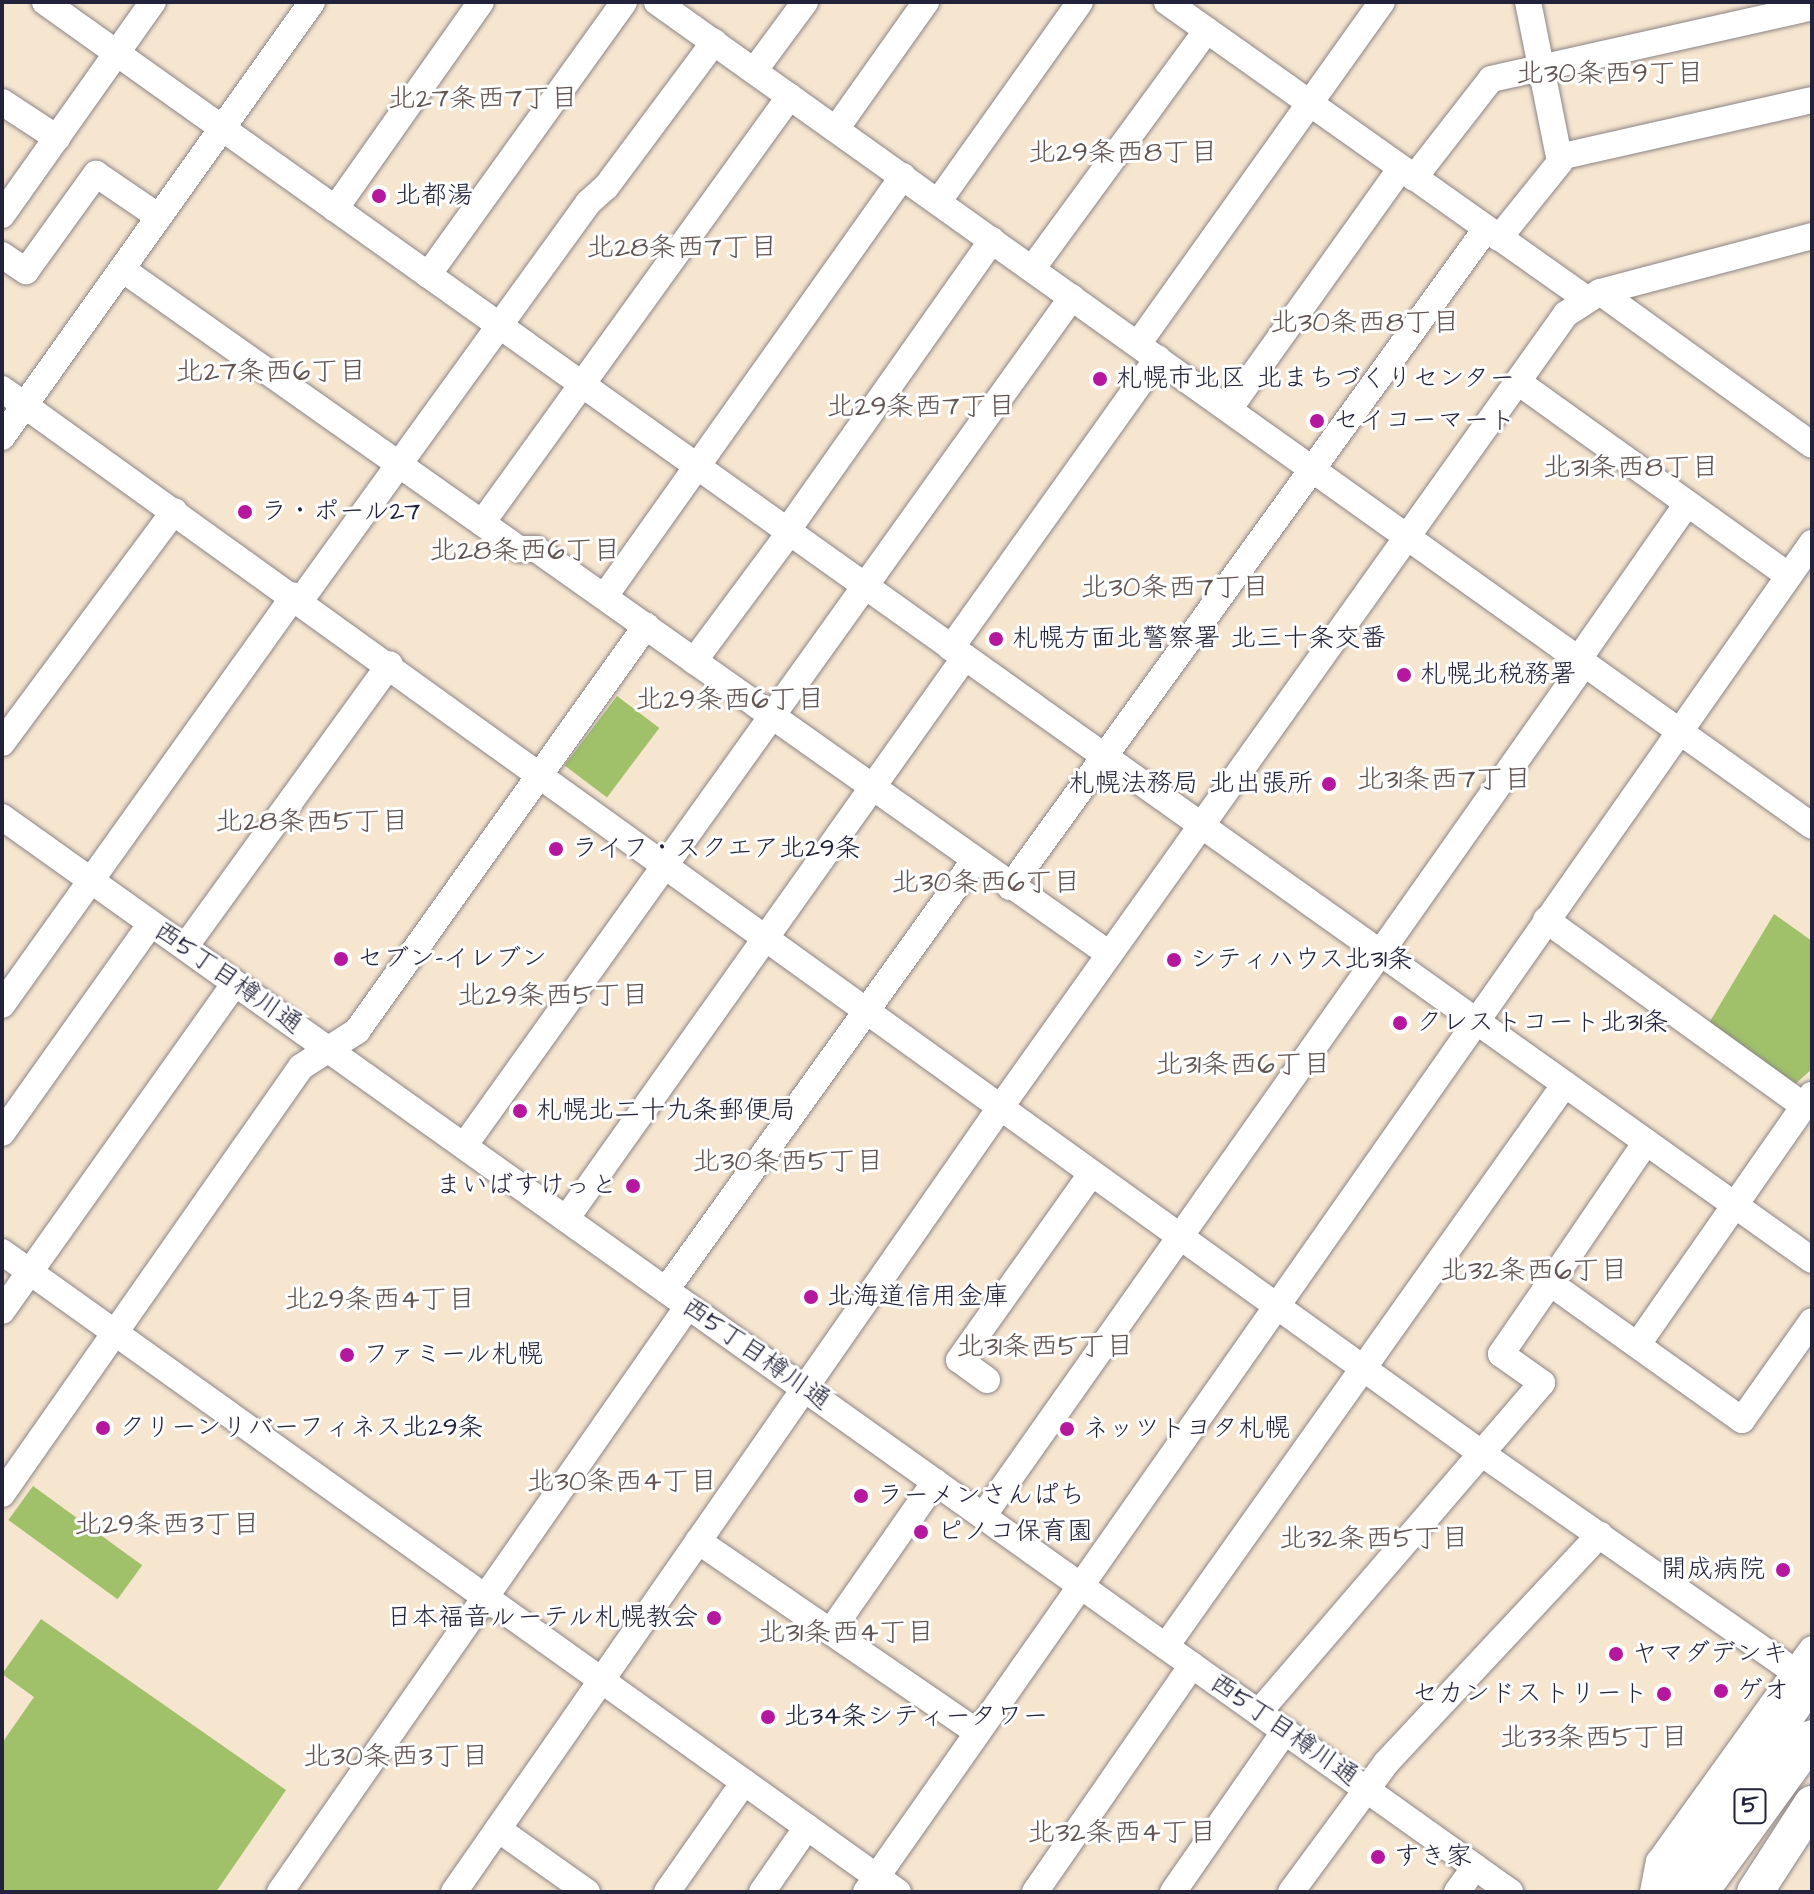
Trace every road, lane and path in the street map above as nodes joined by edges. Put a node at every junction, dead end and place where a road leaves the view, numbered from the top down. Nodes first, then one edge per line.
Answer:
1 (45, 2) edge
2 (153, 2) edge
3 (312, 2) edge
4 (481, 2) edge
5 (624, 2) edge
6 (658, 2) edge
7 (805, 2) edge
8 (926, 2) edge
9 (1080, 2) edge
10 (1167, 2) edge
11 (1528, 2) edge
12 (1367, 7) edge
13 (1812, 7) edge
14 (1207, 30) junction
15 (714, 42) junction
16 (117, 53) junction
17 (1542, 66) junction
18 (754, 71) junction
19 (790, 96) junction
20 (1812, 100) edge
21 (2, 102) edge
22 (1310, 103) junction
23 (222, 128) junction
24 (836, 129) junction
25 (57, 138) junction
26 (1559, 157) junction
27 (1408, 173) junction
28 (903, 176) junction
29 (938, 202) junction
30 (335, 209) junction
31 (2, 215) edge
32 (159, 217) junction
33 (1493, 233) junction
34 (1812, 236) edge
35 (992, 240) junction
36 (2, 255) edge
37 (122, 269) junction
38 (1032, 269) junction
39 (428, 275) junction
40 (1592, 295) junction
41 (1072, 297) junction
42 (498, 325) junction
43 (1148, 351) junction
44 (1518, 382) junction
45 (582, 385) junction
46 (2, 389) edge
47 (25, 405) junction
48 (1229, 409) junction
49 (2, 437) edge
50 (1812, 445) edge
51 (398, 464) junction
52 (697, 467) junction
53 (1313, 469) junction
54 (1687, 504) junction
55 (174, 511) junction
56 (482, 523) junction
57 (788, 532) junction
58 (1409, 537) junction
59 (1812, 543) edge
60 (1789, 576) junction
61 (868, 588) junction
62 (605, 596) junction
63 (297, 598) junction
64 (646, 626) junction
65 (958, 652) junction
66 (694, 661) junction
67 (1581, 662) junction
68 (390, 664) junction
69 (774, 717) junction
70 (1679, 732) junction
71 (2, 743) edge
72 (1105, 757) junction
73 (539, 775) junction
74 (873, 788) junction
75 (2, 817) edge
76 (1201, 824) junction
77 (1812, 826) edge
78 (974, 861) junction
79 (665, 867) junction
80 (92, 881) junction
81 (1010, 887) junction
82 (1546, 920) junction
83 (151, 923) junction
84 (765, 940) junction
85 (185, 947) junction
86 (1378, 952) junction
87 (1109, 954) junction
88 (235, 983) junction
89 (2, 1005) edge
90 (866, 1012) junction
91 (1475, 1021) junction
92 (329, 1050) junction
93 (1565, 1084) junction
94 (1808, 1100) edge
95 (1000, 1108) junction
96 (2, 1133) edge
97 (1646, 1142) junction
98 (464, 1146) junction
99 (1092, 1173) junction
100 (1734, 1205) junction
101 (566, 1219) junction
102 (1181, 1237) junction
103 (2, 1252) edge
104 (1812, 1260) edge
105 (30, 1272) junction
106 (1550, 1283) junction
107 (666, 1290) junction
108 (1275, 1304) junction
109 (688, 1306) junction
110 (2, 1311) edge
111 (1812, 1321) edge
112 (115, 1333) junction
113 (1638, 1344) junction
114 (1364, 1367) junction
115 (987, 1380) dead end
116 (804, 1388) junction
117 (1484, 1455) junction
118 (935, 1482) junction
119 (2, 1494) edge
120 (983, 1516) junction
121 (1600, 1534) junction
122 (698, 1541) junction
123 (1080, 1585) junction
124 (486, 1597) junction
125 (831, 1631) junction
126 (1166, 1646) junction
127 (1812, 1649) edge
128 (1192, 1665) junction
129 (1803, 1675) edge
130 (601, 1679) junction
131 (1259, 1712) junction
132 (1812, 1720) edge
133 (1285, 1731) junction
134 (977, 1732) junction
135 (1812, 1738) edge
136 (1812, 1772) edge
137 (744, 1782) junction
138 (1366, 1789) junction
139 (1812, 1804) edge
140 (807, 1827) junction
141 (498, 1829) junction
142 (1475, 1867) junction
143 (880, 1887) edge
144 (281, 1891) edge
145 (454, 1892) edge
146 (587, 1892) edge
147 (667, 1892) edge
148 (762, 1892) edge
149 (1035, 1892) edge
150 (1173, 1892) edge
151 (1291, 1892) edge
152 (1457, 1892) edge
153 (1510, 1892) edge
154 (1653, 1892) edge
155 (1667, 1892) edge
156 (1689, 1892) edge
157 (1700, 1892) edge
158 (1726, 1892) edge
159 (1755, 1892) edge

1 - 16 street
2 - 16 street
3 - 23 street
4 - 30 street
5 - 39 street
6 - 15 street
7 - 18 street
8 - 24 street
9 - 29 street
10 - 14 street
11 - 17 street
12 - 22 street
13 - 17 street
14 - 22 street
14 - 38 street
15 - 18 street
15 - 42 street
16 - 23 street
16 - 25 street
17 - 26 street
17 - 27 street
18 - 19 street
19 - 24 street
19 - 45 street
20 - 26 street
21 - 25 street
22 - 27 street
22 - 43 street
23 - 30 street
23 - 32 street
24 - 28 street
25 - 31 street
26 - 33 street
27 - 33 street
27 - 48 street
28 - 29 street
28 - 52 street
29 - 35 street
30 - 39 street
32 - 36 street
32 - 37 street
33 - 40 street
33 - 53 street
34 - 40 street
35 - 38 street
35 - 57 street
37 - 47 street
37 - 51 street
38 - 41 street
39 - 42 street
40 - 44 street
40 - 50 street
41 - 43 street
41 - 61 street
42 - 45 street
42 - 51 street
43 - 48 street
43 - 65 street
44 - 54 street
44 - 58 street
45 - 52 street
45 - 56 street
46 - 47 street
47 - 49 street
47 - 55 street
48 - 53 street
51 - 56 street
51 - 63 street
52 - 57 street
52 - 62 street
53 - 58 street
53 - 72 street
54 - 60 street
54 - 67 street
55 - 63 street
55 - 71 street
56 - 62 street
57 - 61 street
57 - 66 street
58 - 67 street
58 - 76 street
59 - 60 street
60 - 70 street
61 - 65 street
61 - 69 street
62 - 64 street
63 - 68 street
63 - 80 street
64 - 66 street
64 - 73 street
65 - 72 street
65 - 74 street
66 - 69 street
67 - 70 street
67 - 86 street
68 - 73 street
68 - 85 street
69 - 74 street
69 - 79 street
70 - 77 street
70 - 82 street
72 - 76 street
72 - 81 street
73 - 79 street
73 - 92 street
74 - 78 street
74 - 84 street
75 - 80 street, 西5丁目樽川通
76 - 86 street
76 - 87 street
78 - 81 street
78 - 90 street
79 - 84 street
79 - 98 street
80 - 83 street, 西5丁目樽川通
80 - 89 street
81 - 87 street
82 - 91 street
82 - 94 street
83 - 85 street, 西5丁目樽川通
83 - 96 street
84 - 90 street
84 - 101 street
85 - 88 street, 西5丁目樽川通
86 - 91 street
86 - 102 street
87 - 95 street
88 - 92 street, 西5丁目樽川通
88 - 105 street
90 - 95 street
90 - 107 street
91 - 93 street
91 - 108 street
92 - 98 street, 西5丁目樽川通
92 - 112 street
93 - 97 street
93 - 114 street
94 - 100 street
95 - 99 street
95 - 116 street
97 - 100 street
97 - 106 street
98 - 101 street, 西5丁目樽川通
99 - 102 street
99 - 115 street
100 - 104 street
100 - 113 street
101 - 107 street, 西5丁目樽川通
102 - 108 street
102 - 120 street
103 - 105 street
105 - 110 street
105 - 112 street
106 - 113 street
106 - 117 street
107 - 109 street, 西5丁目樽川通
108 - 114 street
108 - 123 street
109 - 116 street, 西5丁目樽川通
109 - 124 street
111 - 113 street
112 - 119 street
112 - 124 street
114 - 117 street
114 - 126 street
116 - 118 street, 西5丁目樽川通
116 - 122 street
117 - 121 street
117 - 131 street
118 - 120 street, 西5丁目樽川通
118 - 125 street
120 - 123 street, 西5丁目樽川通
121 - 129 street
121 - 138 street
122 - 125 street
122 - 130 street
123 - 126 street, 西5丁目樽川通
123 - 134 street
124 - 130 street
124 - 144 street
125 - 134 street
126 - 128 street, 西5丁目樽川通
127 - 129 street
128 - 131 street, 西5丁目樽川通
128 - 149 street
129 - 154 street
129 - 155 highway
130 - 137 street
130 - 141 street
131 - 133 street, 西5丁目樽川通
132 - 156 highway, 5
133 - 138 street, 西5丁目樽川通
133 - 150 street
134 - 143 street
135 - 157 highway
136 - 158 highway
137 - 140 street
137 - 147 street
138 - 142 street, 西5丁目樽川通
138 - 151 street
139 - 159 highway, 5
140 - 143 street
140 - 148 street
141 - 145 street
141 - 146 street
142 - 152 street
142 - 153 street, 西5丁目樽川通

